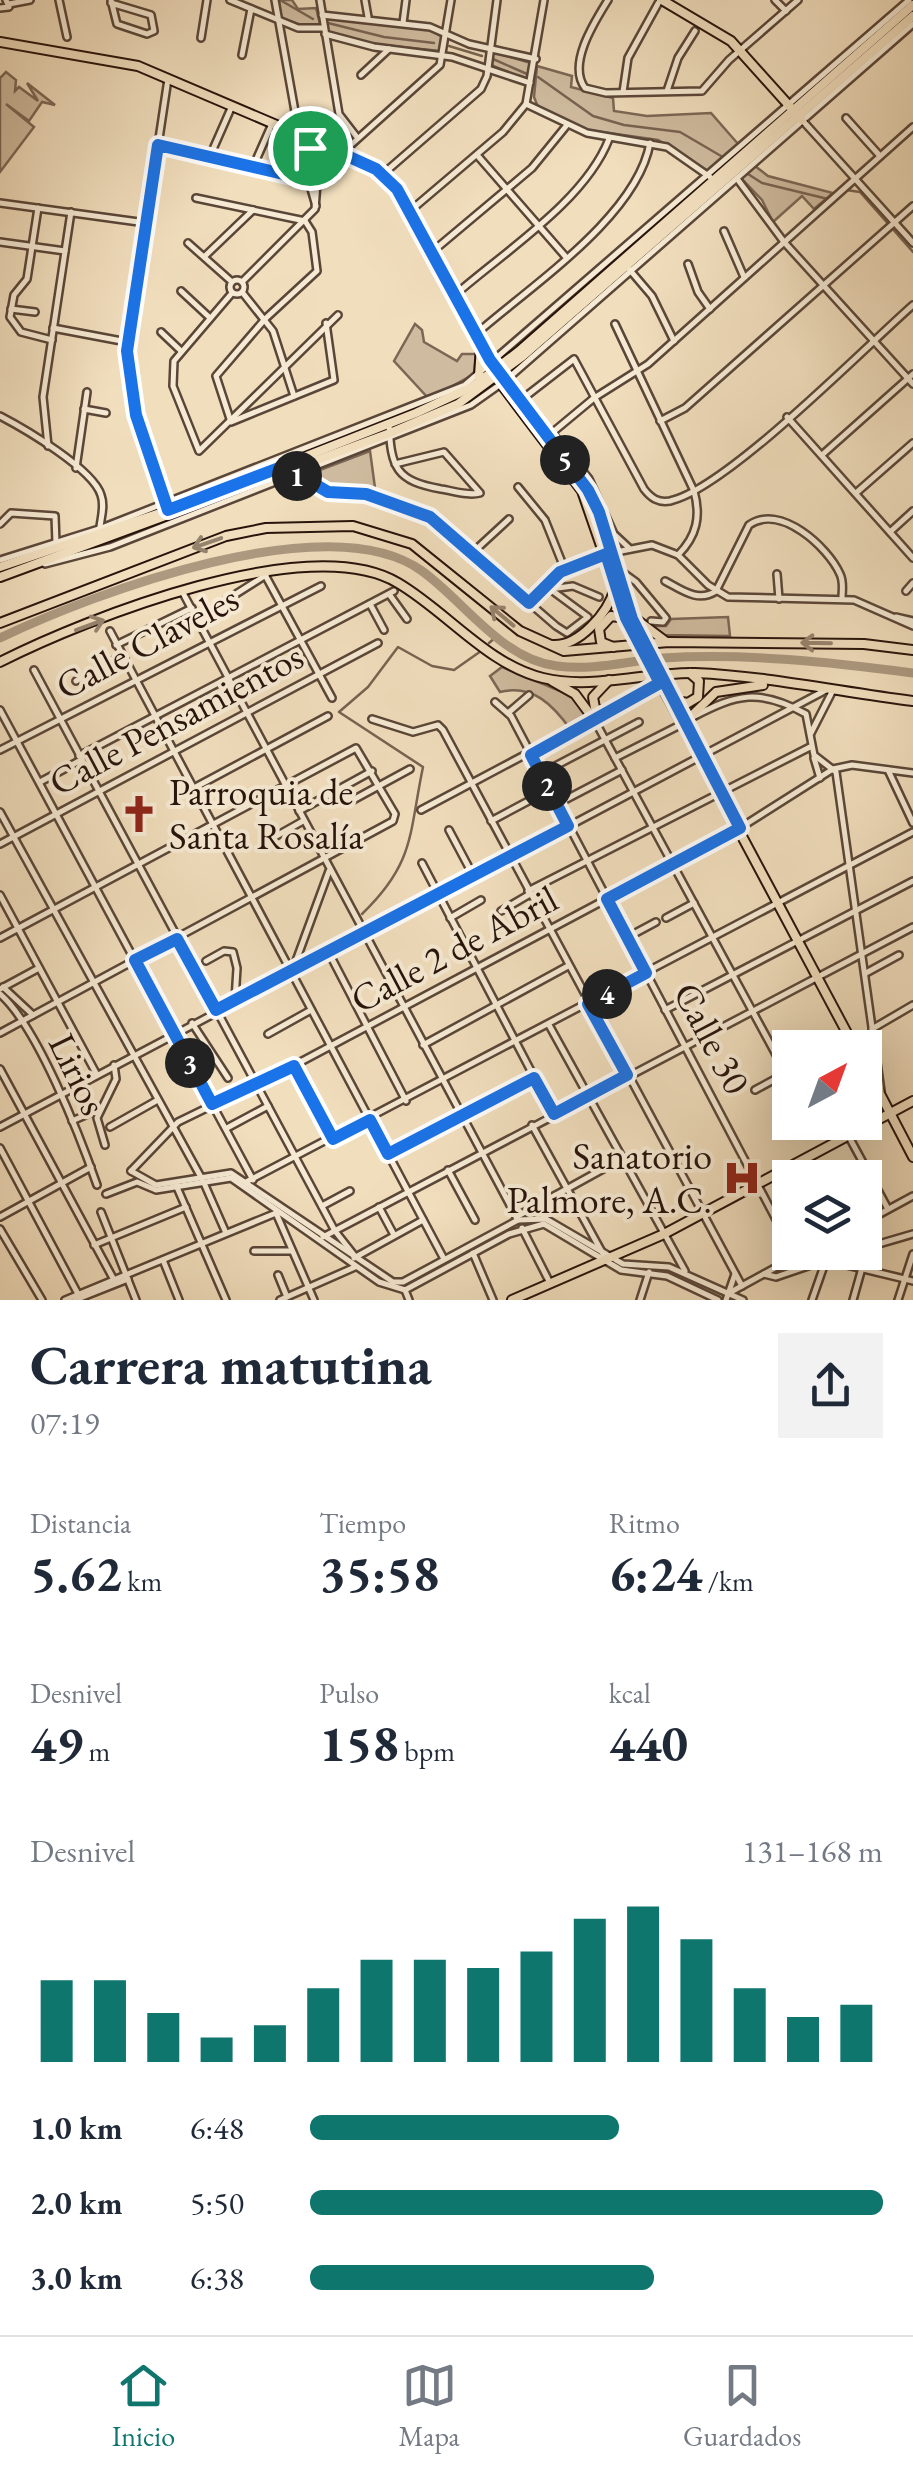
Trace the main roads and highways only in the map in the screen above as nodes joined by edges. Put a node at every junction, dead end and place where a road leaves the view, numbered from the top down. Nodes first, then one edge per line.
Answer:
1 (661, 0) edge
2 (911, 2) edge
3 (913, 16) edge
4 (0, 42) edge
5 (796, 113) junction
6 (478, 338) junction
7 (497, 372) junction
8 (479, 376) road end
9 (546, 438) junction
10 (98, 540) junction
11 (609, 553) junction
12 (0, 563) edge
13 (0, 577) edge
14 (619, 589) junction
15 (630, 622) junction
16 (0, 624) edge
17 (670, 642) junction
18 (540, 644) junction
19 (618, 648) junction
20 (913, 650) edge
21 (0, 662) edge
22 (690, 673) junction
23 (615, 678) junction
24 (548, 680) junction
25 (660, 680) junction
26 (782, 684) junction
27 (675, 700) junction
28 (913, 700) edge
29 (607, 714) road end
30 (595, 721) road end
31 (685, 724) junction
32 (846, 1030) edge
33 (882, 1096) edge
34 (913, 1101) edge
35 (890, 1113) junction
36 (913, 1157) edge
37 (531, 1296) edge
38 (512, 1300) edge

1 - 5 main road
2 - 5 main road
3 - 5 main road
4 - 6 main road
5 - 7 main road
5 - 7 main road
6 - 7 main road
6 - 8 main road
7 - 9 main road
7 - 9 main road
7 - 10 main road
9 - 11 main road
10 - 12 main road
10 - 13 main road
11 - 14 main road
11 - 14 main road
14 - 15 main road
14 - 17 main road
14 - 18 main road
15 - 19 main road
15 - 25 main road, bridge
18 -> 16 main road
17 - 19 main road
20 -> 17 main road
18 - 19 main road
21 -> 24 main road
22 - 23 main road
22 - 26 main road
22 - 27 main road
23 - 24 main road
23 - 29 main road
24 - 30 main road
25 - 27 main road
25 - 31 main road
26 - 28 main road
26 - 31 main road
27 - 31 main road
31 - 32 main road
33 - 35 main road
34 - 35 main road
35 - 36 main road
35 - 37 main road
37 - 38 main road

